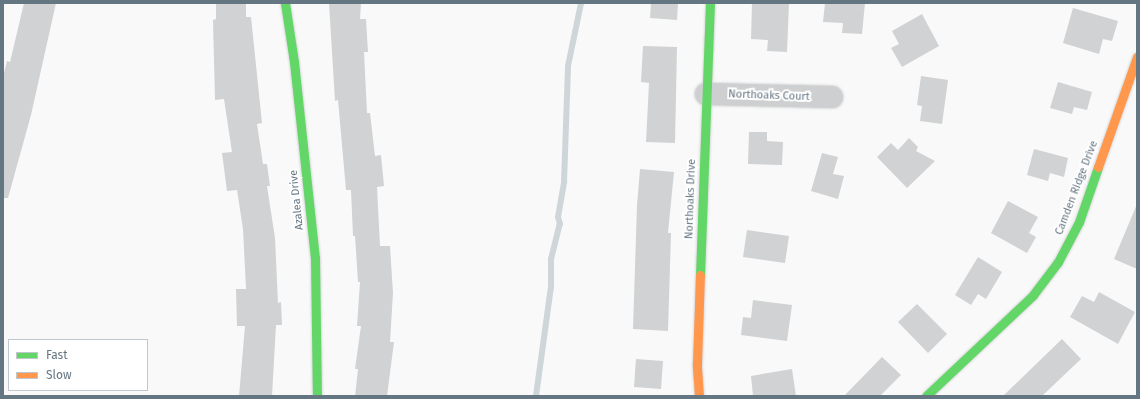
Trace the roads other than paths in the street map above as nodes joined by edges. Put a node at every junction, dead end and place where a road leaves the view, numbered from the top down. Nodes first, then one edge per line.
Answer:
1 (285, 3) edge
2 (710, 3) edge
3 (1137, 57) edge
4 (706, 94) junction
5 (832, 97) dead end
6 (317, 396) edge
7 (699, 396) edge
8 (926, 396) edge

1 - 6 street, Azalea Drive
2 - 4 street, Northoaks Drive
3 - 8 street, Camden Ridge Drive
4 - 5 street, Northoaks Court
4 - 7 street, Northoaks Drive

